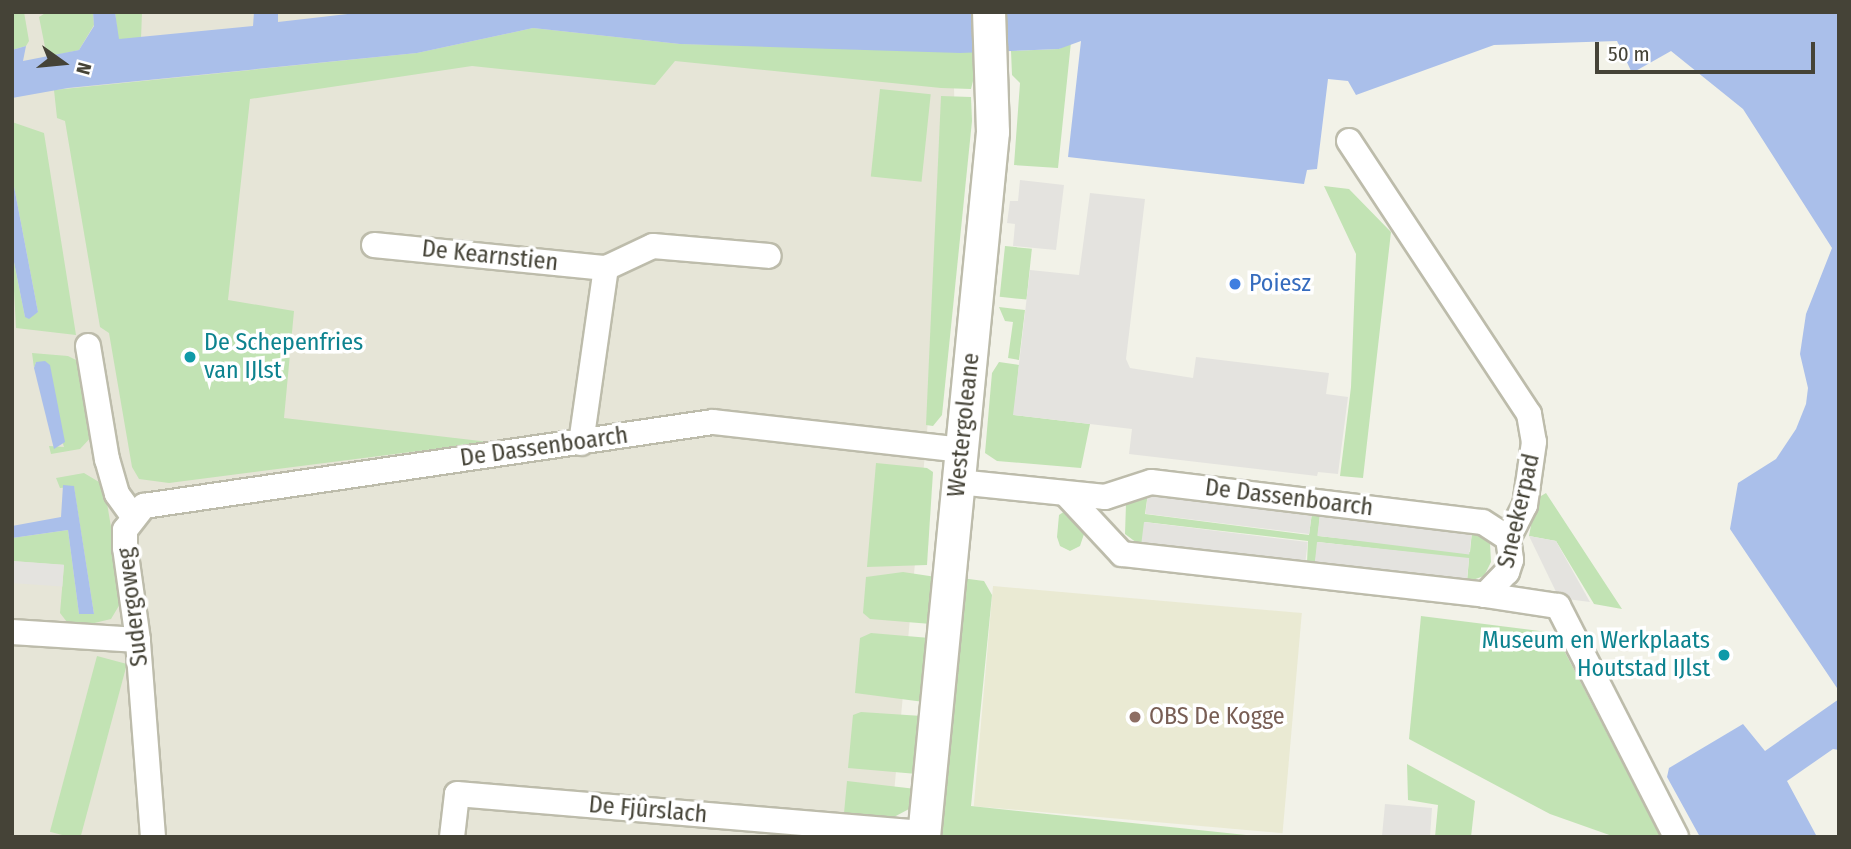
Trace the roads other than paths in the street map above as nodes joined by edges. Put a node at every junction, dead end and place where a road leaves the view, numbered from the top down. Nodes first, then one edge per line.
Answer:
1 (989, 12) edge
2 (1349, 141) dead end
3 (374, 245) dead end
4 (769, 256) dead end
5 (606, 268) junction
6 (88, 346) dead end
7 (581, 443) junction
8 (961, 450) junction
9 (958, 482) junction
10 (1066, 494) junction
11 (133, 516) junction
12 (1508, 538) junction
13 (1485, 595) junction
14 (12, 632) edge
15 (138, 639) junction
16 (924, 835) edge
17 (153, 837) edge
18 (452, 837) edge
19 (1676, 837) edge

1 - 8 street, Westergoleane
2 - 12 street, Sneekerpad
3 - 5 street, De Kearnstien
4 - 5 street
5 - 7 street
6 - 11 street, Sudergoweg
7 - 8 street, De Dassenboarch
7 - 11 street, De Dassenboarch
8 - 9 street, Westergoleane
9 - 10 street, De Dassenboarch
9 - 16 street, Westergoleane
10 - 12 street, De Dassenboarch
10 - 13 street
11 - 15 street, Sudergoweg
12 - 13 street, Sneekerpad
13 - 19 street, Sneekerpad
14 - 15 street
15 - 17 street, Sudergoweg
16 - 18 street, De Fjûrslach

